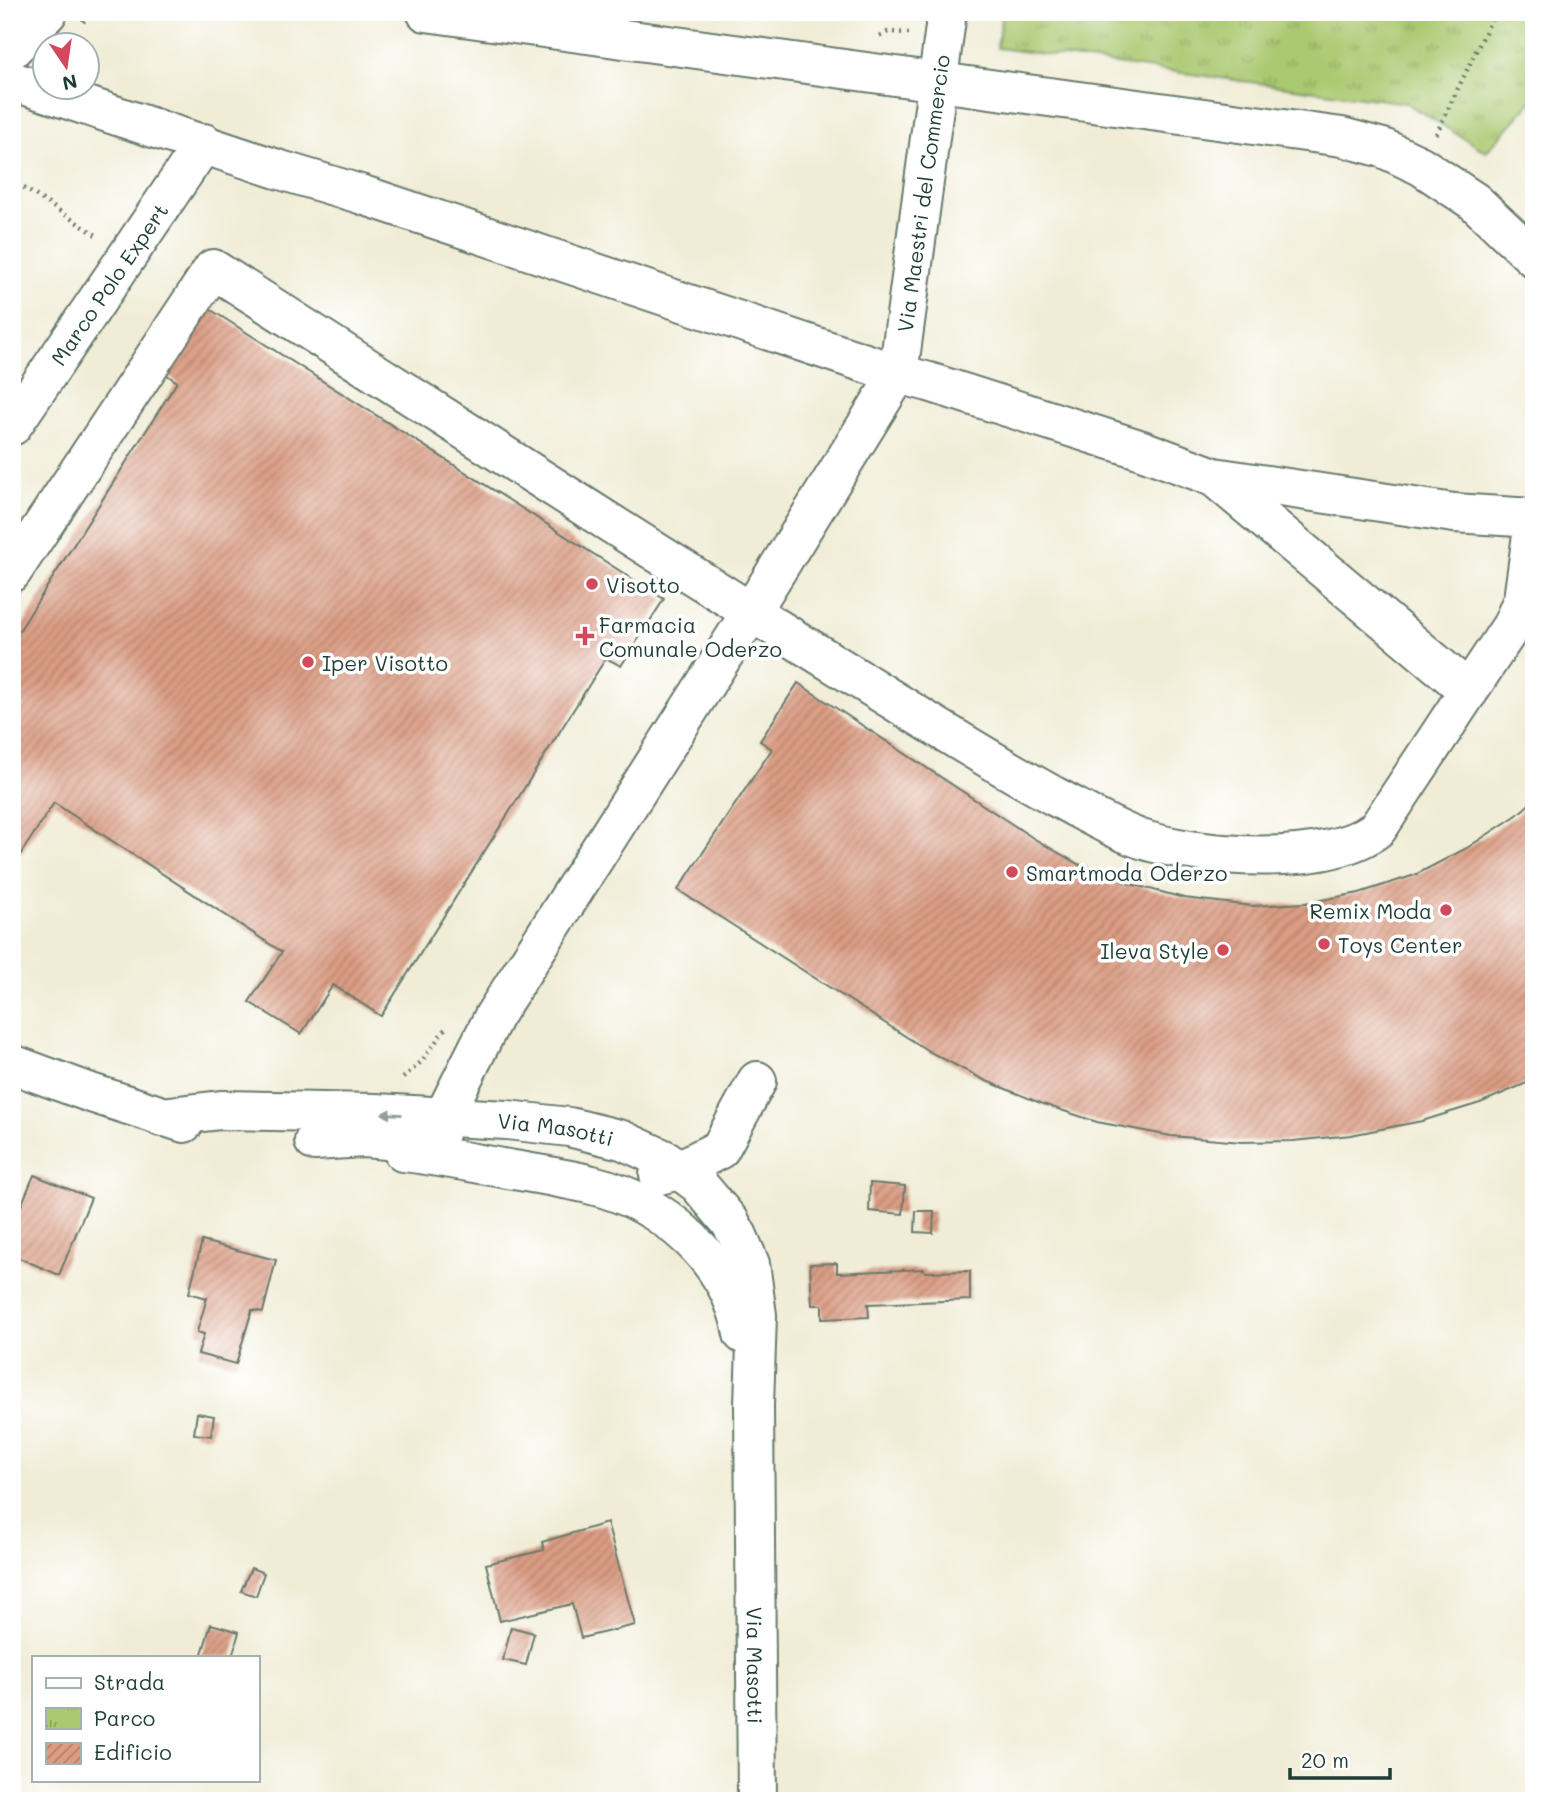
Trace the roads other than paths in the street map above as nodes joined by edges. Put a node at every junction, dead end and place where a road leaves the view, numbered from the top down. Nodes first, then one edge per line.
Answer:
1 (48, 12) edge
2 (426, 12) edge
3 (947, 12) edge
4 (12, 49) edge
5 (12, 80) edge
6 (938, 82) junction
7 (204, 143) junction
8 (1534, 258) edge
9 (898, 374) junction
10 (12, 426) edge
11 (1214, 477) junction
12 (1534, 519) edge
13 (12, 572) edge
14 (751, 612) junction
15 (1469, 691) junction
16 (12, 1064) edge
17 (757, 1081) dead end
18 (444, 1116) junction
19 (161, 1117) junction
20 (314, 1142) junction
21 (504, 1169) junction
22 (679, 1170) junction
23 (681, 1228) junction
24 (754, 1233) junction
25 (754, 1405) junction
26 (757, 1801) edge

1 - 4 street
2 - 6 street
3 - 6 street, Via Maestri del Commercio
5 - 7 street
6 - 8 street
6 - 9 street, Via Maestri del Commercio
7 - 9 street
7 - 10 street, Marco Polo Expert
9 - 11 street
9 - 14 street
11 - 12 street
11 - 15 street
12 - 15 street
13 - 14 street
14 - 15 street
14 - 18 street
16 - 19 street, Via Masotti
17 - 22 street
18 -> 19 street, Via Masotti
18 - 20 street
18 - 22 street, Via Masotti
19 - 20 street, Via Masotti
20 - 21 street, Via Masotti
21 - 22 street
21 - 23 street, Via Masotti
22 - 24 street, Via Masotti
23 - 24 street
23 - 25 street, Via Masotti
24 - 25 street, Via Masotti
25 - 26 street, Via Masotti

